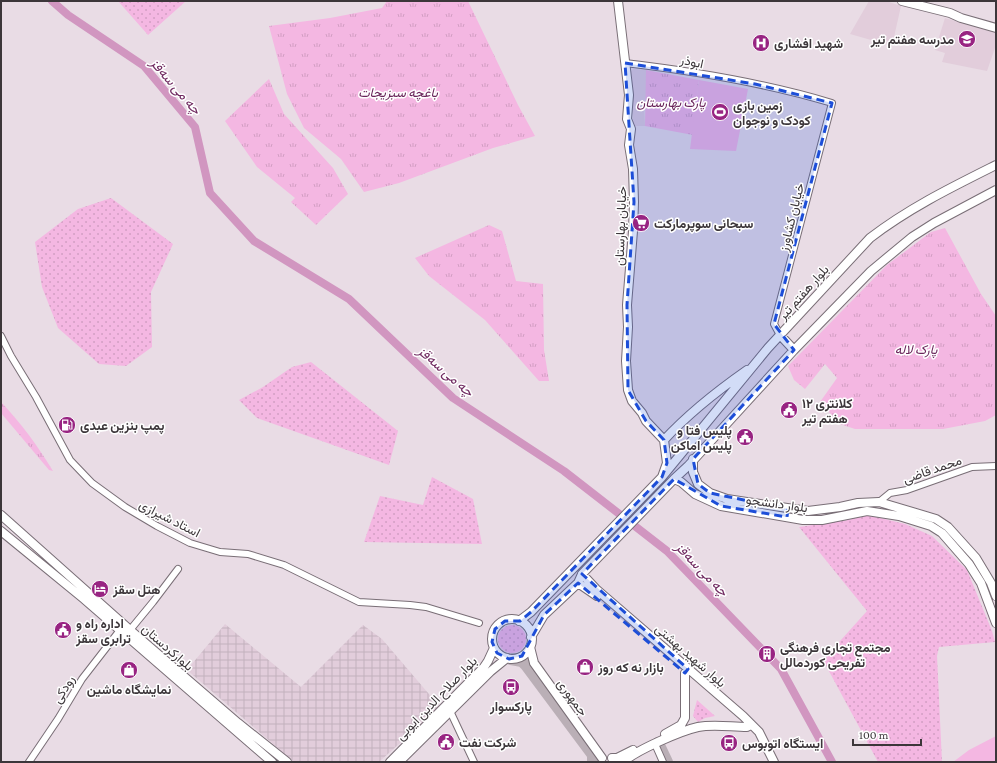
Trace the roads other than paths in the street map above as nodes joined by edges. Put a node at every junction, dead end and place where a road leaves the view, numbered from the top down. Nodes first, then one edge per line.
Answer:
1 (618, 1) edge
2 (902, 1) edge
3 (996, 28) edge
4 (625, 63) junction
5 (832, 103) joint
6 (996, 165) edge
7 (996, 190) edge
8 (780, 335) junction
9 (1, 336) edge
10 (794, 350) junction
11 (755, 365) junction
12 (664, 440) junction
13 (694, 459) junction
14 (996, 466) edge
15 (662, 477) junction
16 (674, 479) junction
17 (879, 502) junction
18 (787, 513) junction
19 (1, 515) edge
20 (1, 531) edge
21 (178, 569) dead end
22 (582, 574) junction
23 (578, 583) junction
24 (996, 596) edge
25 (520, 621) junction
26 (479, 623) dead end
27 (996, 623) edge
28 (120, 630) junction
29 (130, 630) junction
30 (531, 637) junction
31 (530, 647) junction
32 (494, 648) junction
33 (507, 658) junction
34 (687, 671) junction
35 (450, 711) junction
36 (749, 726) junction
37 (655, 744) junction
38 (600, 760) edge
39 (614, 760) edge
40 (29, 762) edge
41 (272, 762) edge
42 (287, 762) edge
43 (390, 762) edge
44 (399, 762) edge
45 (474, 762) edge
46 (623, 762) edge
47 (663, 762) edge
48 (770, 762) edge
49 (774, 762) edge

1 - 4 main road, خیابان بهارستان
2 - 3 main road
4 - 5 street, ابوذر
4 - 12 main road, خیابان بهارستان
5 - 8 street, خیابان کشاورز
6 - 8 main road, بلوار هفتم تیر
7 - 10 main road
8 - 10 main road
8 - 11 main road, بلوار هفتم تیر
9 - 26 street, استاد شیرازی
10 - 13 main road
11 - 12 main road
11 - 15 main road, بلوار هفتم تیر
12 - 15 main road
13 - 16 main road
13 - 18 main road, بلوار دانشجو
14 - 17 street, محمد قاضی
15 - 25 main road, بلوار هفتم تیر
16 - 18 main road, بلوار دانشجو
16 - 22 main road
17 - 18 main road, بلوار دانشجو
17 - 24 main road, بلوار دانشجو
18 - 27 main road, بلوار دانشجو
19 - 29 main road, بلوارکردستان
20 - 28 main road, بلوارکردستان
21 - 29 street
22 - 23 main road
22 - 34 main road, بلوار شهید بهشتی
23 - 30 main road
23 - 34 main road, بلوار شهید بهشتی
25 - 30 main road
25 - 32 main road
28 - 40 street, رودکی
28 - 41 main road, بلوارکردستان
29 - 42 main road, بلوارکردستان
30 - 31 main road
31 - 33 main road
31 - 38 main road, جمهوری
32 - 33 main road
32 - 43 main road, بلوار صلاح الدین ایوبی
33 - 35 main road, بلوار صلاح الدین ایوبی
34 - 36 main road, بلوار شهید بهشتی
34 - 39 main road
35 - 44 main road, بلوار صلاح الدین ایوبی
35 - 45 street
36 - 37 main road
36 - 48 main road, بلوار شهید بهشتی
36 - 49 main road, بلوار شهید بهشتی
37 - 46 main road
37 - 47 street
38 - 39 main road

